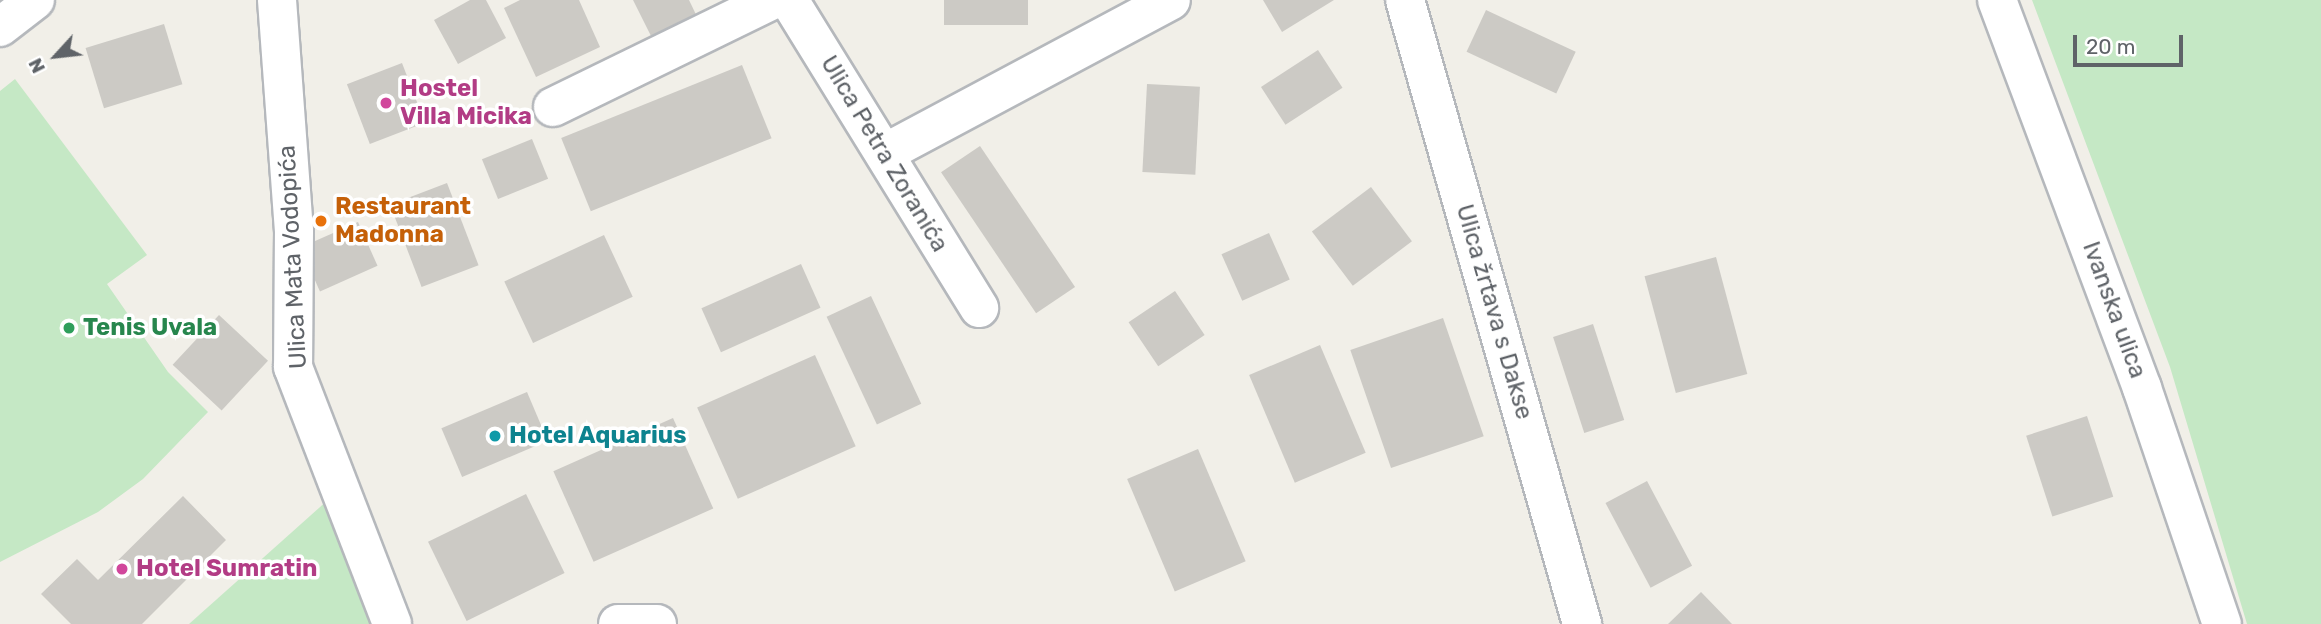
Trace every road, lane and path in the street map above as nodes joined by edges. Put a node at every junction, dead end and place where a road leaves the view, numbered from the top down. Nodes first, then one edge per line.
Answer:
1 (35, 0) edge
2 (277, 0) edge
3 (772, 0) edge
4 (789, 0) edge
5 (1171, 0) edge
6 (1405, 0) edge
7 (1997, 0) edge
8 (0, 27) edge
9 (552, 107) dead end
10 (885, 153) junction
11 (979, 308) dead end
12 (392, 624) edge
13 (618, 624) edge
14 (657, 624) edge
15 (1582, 624) edge
16 (2222, 624) edge

1 - 8 street
2 - 12 street, Ulica Mata Vodopića
3 - 9 street
4 - 10 street, Ulica Petra Zoranića
5 - 10 street
6 - 15 street, Ulica žrtava s Dakse
7 - 16 street, Ivanska ulica
10 - 11 street, Ulica Petra Zoranića
13 - 14 street

